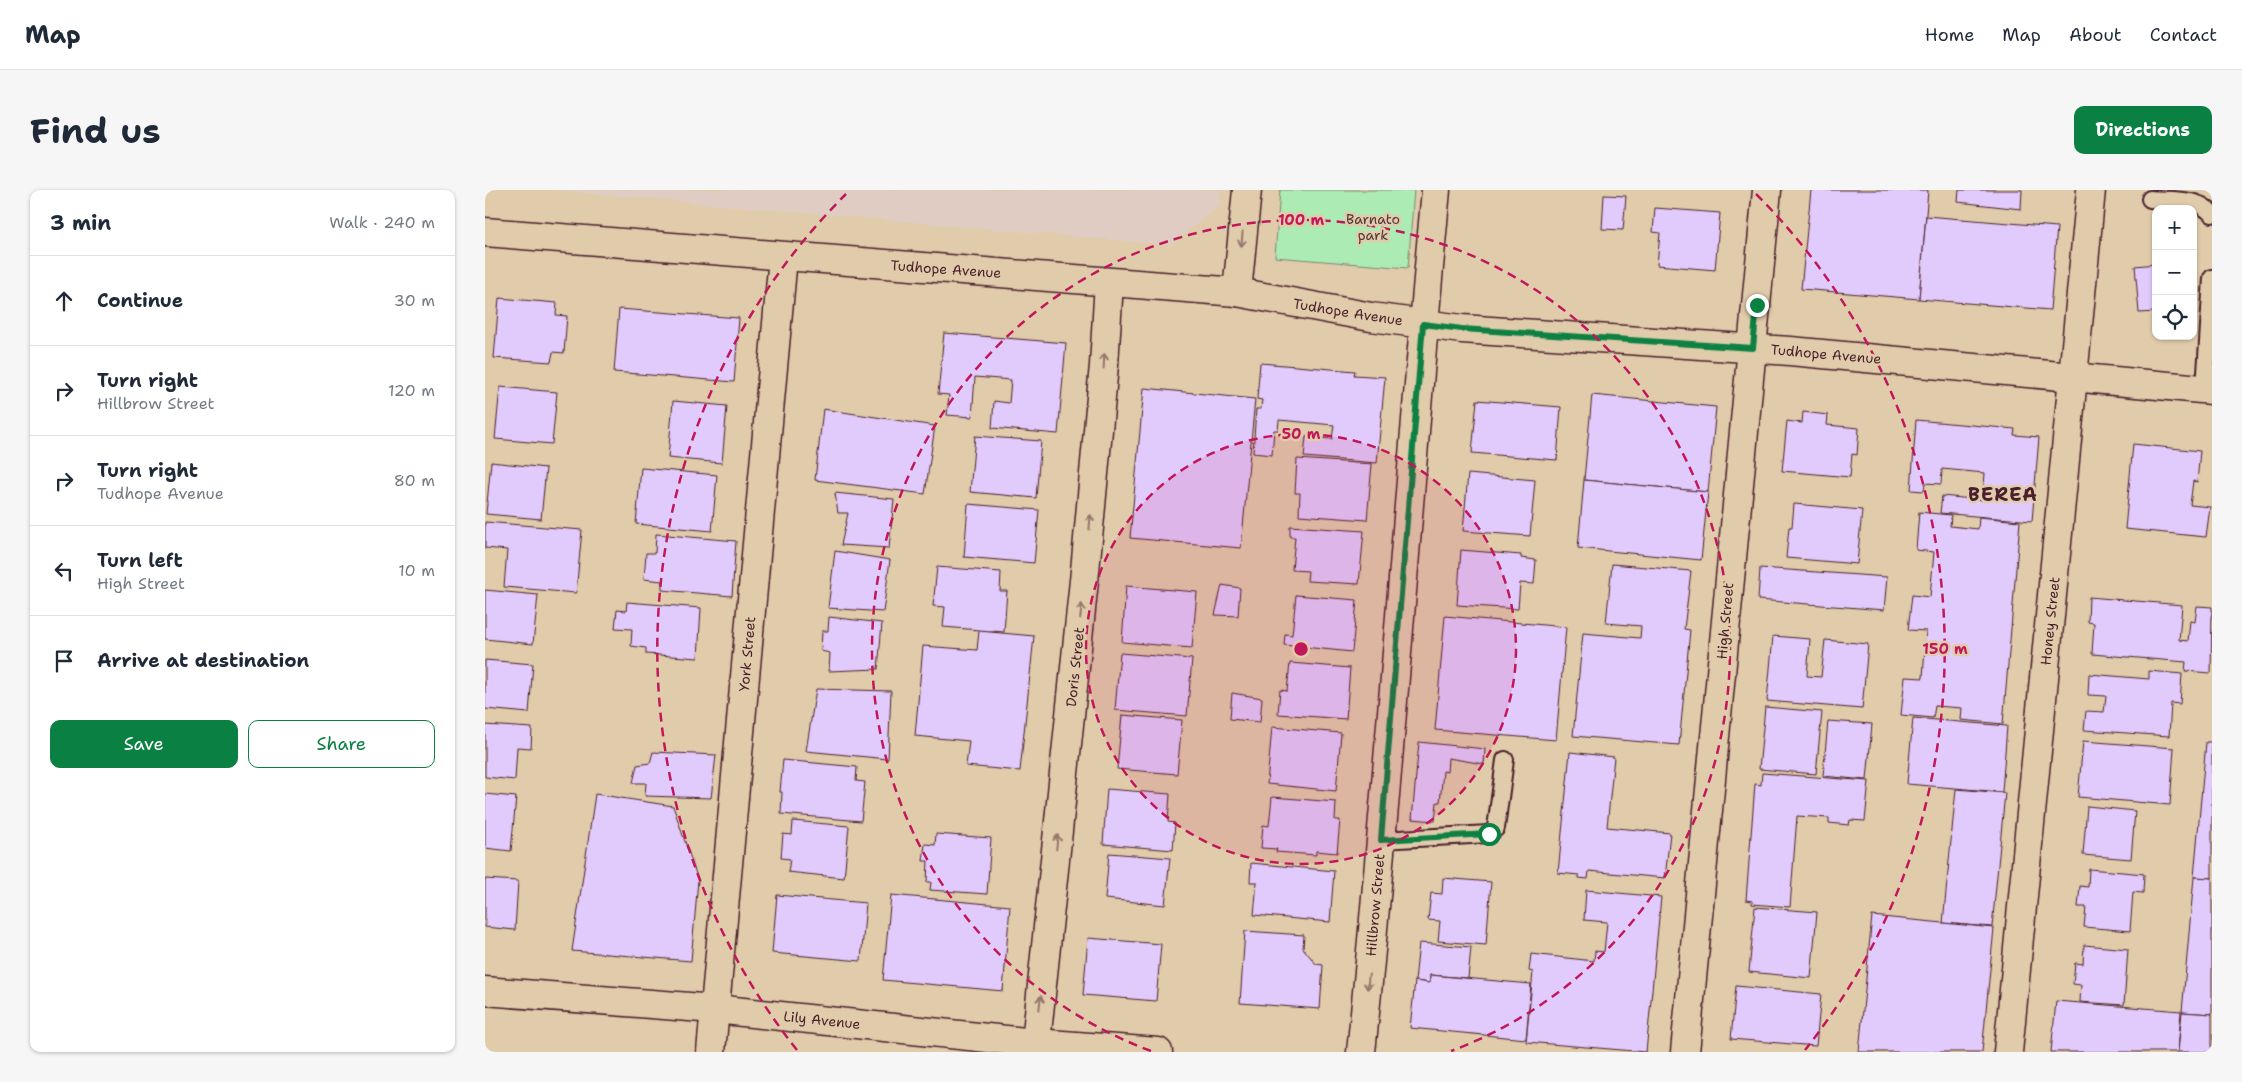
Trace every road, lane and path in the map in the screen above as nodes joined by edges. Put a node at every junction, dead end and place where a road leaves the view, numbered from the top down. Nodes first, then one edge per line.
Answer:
1 (1247, 190) edge
2 (1436, 190) edge
3 (1767, 190) edge
4 (2091, 190) edge
5 (2150, 199) dead end
6 (2212, 214) edge
7 (485, 232) edge
8 (783, 257) junction
9 (2212, 278) edge
10 (1109, 282) junction
11 (1237, 292) junction
12 (1423, 324) junction
13 (1753, 348) junction
14 (2074, 377) junction
15 (2209, 390) edge
16 (1505, 760) dead end
17 (1381, 840) junction
18 (485, 991) edge
19 (715, 1009) junction
20 (1035, 1047) edge
21 (711, 1052) edge
22 (1158, 1052) edge
23 (1361, 1052) edge
24 (1685, 1052) edge
25 (2008, 1052) edge

1 -> 11 street
2 - 12 street, Hillbrow Street
3 - 13 street, High Street
4 - 14 street, Honey Street
5 - 6 lane
7 - 8 street, Tudhope Avenue
8 - 10 street, Tudhope Avenue
8 - 19 street, York Street
9 - 15 lane
10 - 11 street, Tudhope Avenue
20 -> 10 street, Doris Street
11 - 12 street, Tudhope Avenue
12 - 13 street, Tudhope Avenue
12 - 17 street, Hillbrow Street
13 - 14 street, Tudhope Avenue
13 - 24 street, High Street
14 - 15 street, Tudhope Avenue
14 - 25 street, Honey Street
16 - 17 lane
17 -> 23 street, Hillbrow Street
18 - 19 street, Lily Avenue
19 - 20 street, Lily Avenue
19 - 21 street, York Street
20 - 22 street, Lily Avenue

